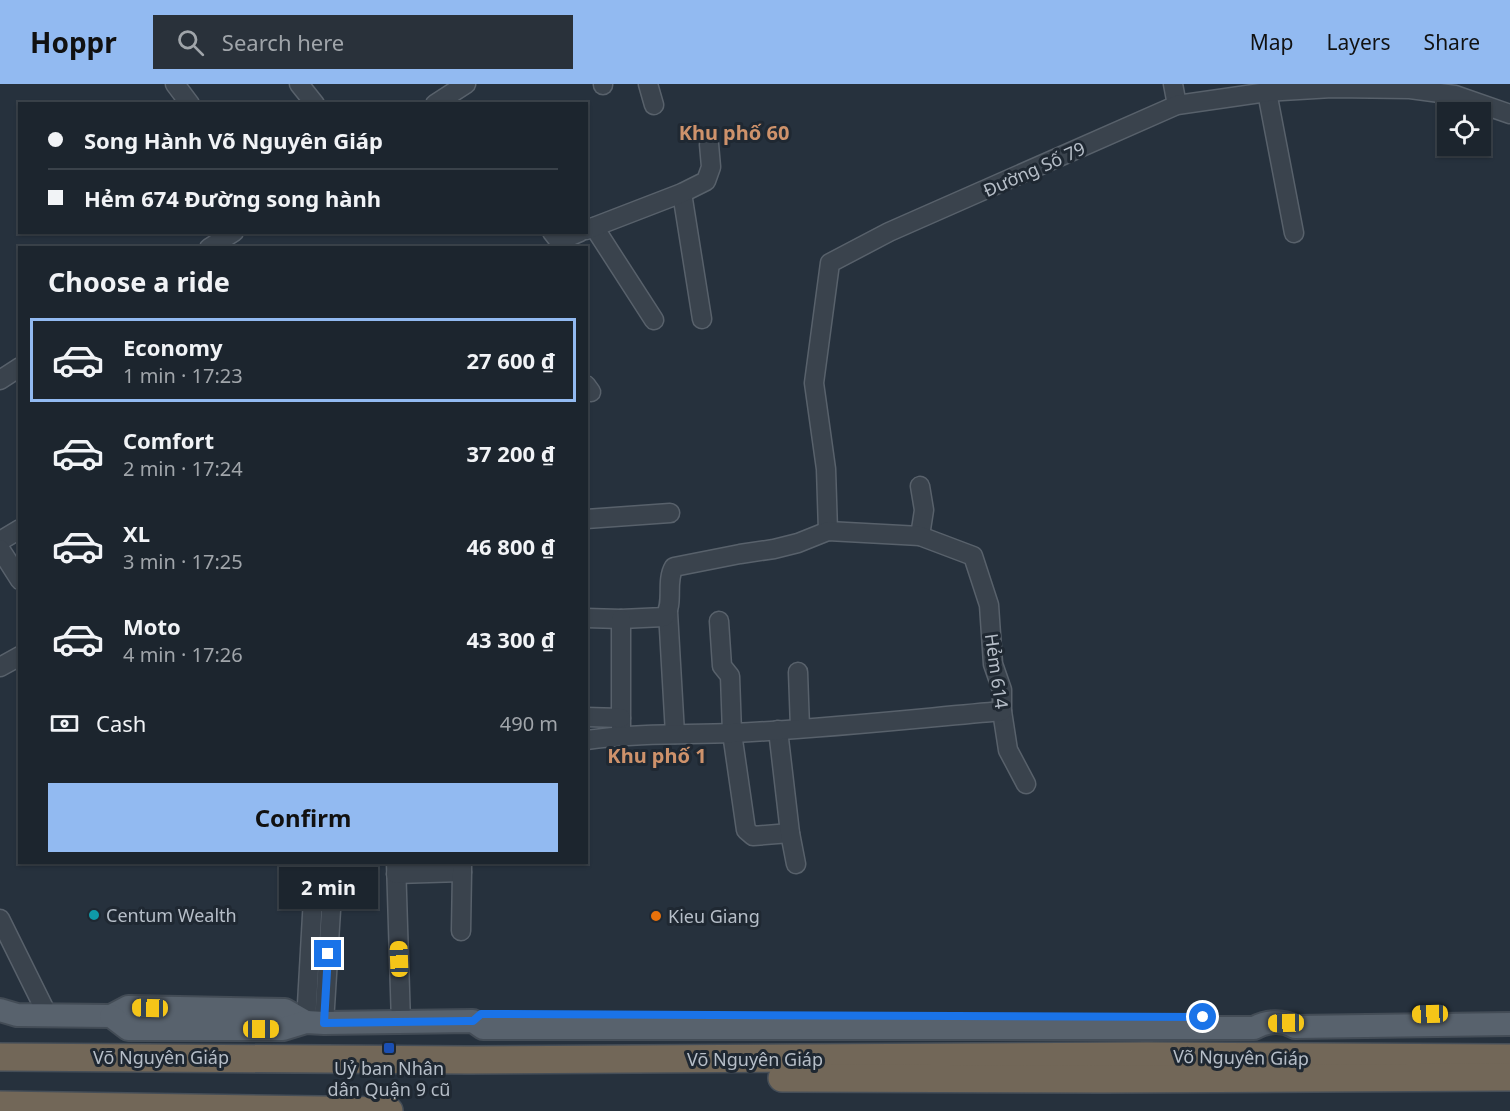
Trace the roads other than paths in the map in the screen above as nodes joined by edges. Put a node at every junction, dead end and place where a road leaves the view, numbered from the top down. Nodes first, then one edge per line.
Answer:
1 (175, 84) edge
2 (299, 84) edge
3 (648, 84) edge
4 (1173, 84) edge
5 (459, 90) edge
6 (1267, 92) junction
7 (188, 102) edge
8 (313, 102) edge
9 (438, 102) edge
10 (654, 105) dead end
11 (1177, 105) junction
12 (1510, 114) edge
13 (709, 144) dead end
14 (682, 193) junction
15 (588, 230) edge
16 (588, 231) edge
17 (1294, 233) dead end
18 (231, 234) edge
19 (553, 234) edge
20 (576, 234) edge
21 (212, 246) edge
22 (702, 319) dead end
23 (654, 320) dead end
24 (18, 368) edge
25 (0, 380) edge
26 (920, 486) dead end
27 (670, 513) dead end
28 (588, 519) edge
29 (18, 530) edge
30 (828, 531) junction
31 (920, 536) junction
32 (0, 541) edge
33 (0, 549) edge
34 (18, 577) edge
35 (668, 612) junction
36 (588, 618) edge
37 (621, 619) junction
38 (719, 621) dead end
39 (18, 657) edge
40 (0, 667) edge
41 (798, 672) dead end
42 (1002, 711) junction
43 (588, 718) edge
44 (621, 727) junction
45 (800, 728) junction
46 (778, 730) junction
47 (732, 733) junction
48 (675, 734) junction
49 (588, 739) edge
50 (1026, 784) dead end
51 (790, 833) junction
52 (315, 864) edge
53 (334, 864) edge
54 (796, 864) dead end
55 (462, 867) edge
56 (396, 868) edge
57 (0, 919) edge
58 (461, 931) dead end
59 (1510, 1012) edge
60 (47, 1014) junction
61 (6, 1017) edge
62 (315, 1022) junction
63 (401, 1023) junction
64 (1286, 1023) junction
65 (1510, 1024) edge
66 (0, 1057) edge
67 (1510, 1058) edge
68 (0, 1074) edge
69 (1510, 1077) edge
70 (0, 1105) edge
71 (297, 1111) edge
72 (381, 1111) edge
73 (389, 1111) edge

1 - 7 street
2 - 8 street
3 - 10 street
4 - 11 street
5 - 9 street
6 - 11 street, Đường Số 79
6 - 12 street, Đường Số 79
6 - 17 street
11 - 30 street, Đường Số 79
13 - 14 street
14 - 15 street
14 - 22 street
16 - 23 street
18 - 21 street
19 - 20 street
24 - 25 street
26 - 31 street
27 - 28 street
29 - 32 street
30 - 31 street
30 - 35 street
31 - 42 street, Hẻm 614
33 - 34 street
35 - 37 street
35 - 48 street
36 - 37 street
37 - 44 street
38 - 47 street
39 - 40 street
41 - 45 street
42 - 45 street
42 - 50 street, Hẻm 614
43 - 44 street
44 - 48 street
44 - 49 street
45 - 46 street
46 - 47 street
46 - 51 street
47 - 48 street
47 - 51 street
51 - 54 street
52 - 62 street
53 - 62 street
55 - 56 street
55 - 58 street
56 - 63 street
57 - 60 street
59 - 64 main road
60 - 61 main road
60 - 62 main road
62 - 63 main road
63 - 64 main road
64 - 65 main road
66 - 67 highway, Võ Nguyên Giáp
68 - 69 highway, Võ Nguyên Giáp
70 - 71 highway
71 - 72 highway
72 - 73 highway

